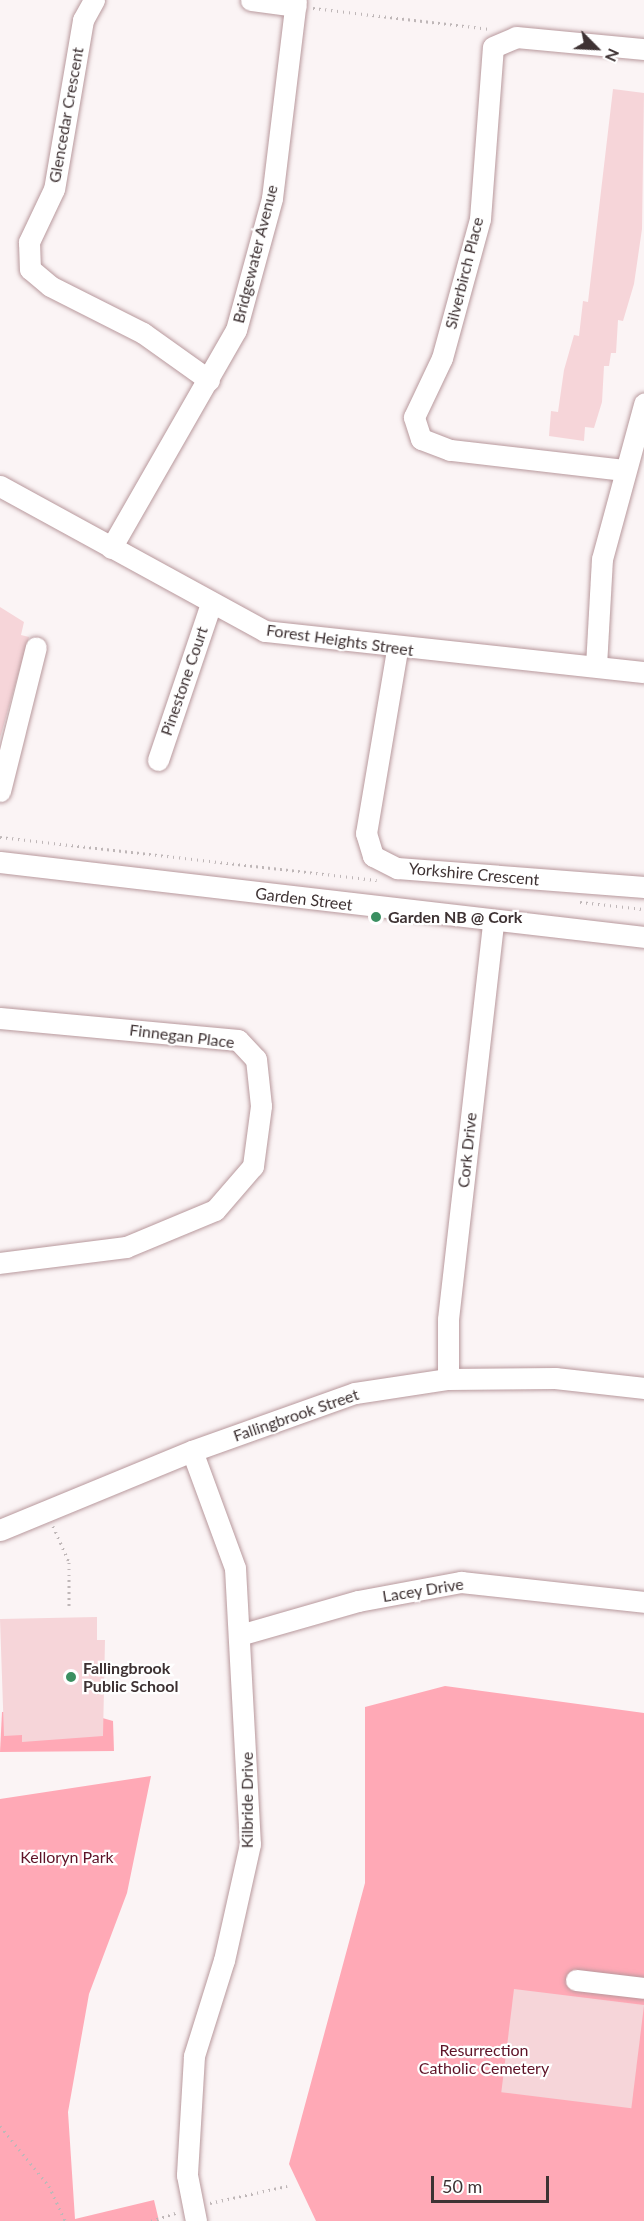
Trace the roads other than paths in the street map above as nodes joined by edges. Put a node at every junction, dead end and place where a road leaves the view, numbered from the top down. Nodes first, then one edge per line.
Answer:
1 (94, 0) edge
2 (251, 0) edge
3 (296, 3) edge
4 (644, 49) edge
5 (209, 380) junction
6 (644, 404) edge
7 (624, 470) junction
8 (0, 486) edge
9 (111, 548) junction
10 (211, 603) junction
11 (36, 647) dead end
12 (397, 650) junction
13 (596, 666) junction
14 (644, 672) edge
15 (158, 760) dead end
16 (0, 791) edge
17 (0, 862) edge
18 (644, 887) edge
19 (493, 922) junction
20 (644, 937) edge
21 (0, 1018) edge
22 (0, 1263) edge
23 (448, 1379) junction
24 (644, 1388) edge
25 (192, 1451) junction
26 (0, 1530) edge
27 (644, 1602) edge
28 (243, 1635) junction
29 (576, 1980) dead end
30 (644, 1988) edge
31 (195, 2214) edge

1 - 5 street, Glencedar Crescent
2 - 3 street
3 - 5 street, Bridgewater Avenue
4 - 7 street, Silverbirch Place
5 - 9 street, Bridgewater Avenue
6 - 7 street
7 - 13 street
8 - 9 street, Forest Heights Street
9 - 10 street, Forest Heights Street
10 - 12 street, Forest Heights Street
10 - 15 street, Pinestone Court
11 - 16 street
12 - 13 street, Forest Heights Street
12 - 18 street, Yorkshire Crescent
13 - 14 street, Forest Heights Street
17 - 19 street, Garden Street
19 - 20 street, Garden Street
19 - 23 street, Cork Drive
21 - 22 street, Finnegan Place
23 - 24 street, Fallingbrook Street
23 - 25 street, Fallingbrook Street
25 - 26 street, Fallingbrook Street
25 - 28 street, Kilbride Drive
27 - 28 street, Lacey Drive
28 - 31 street, Kilbride Drive
29 - 30 street

